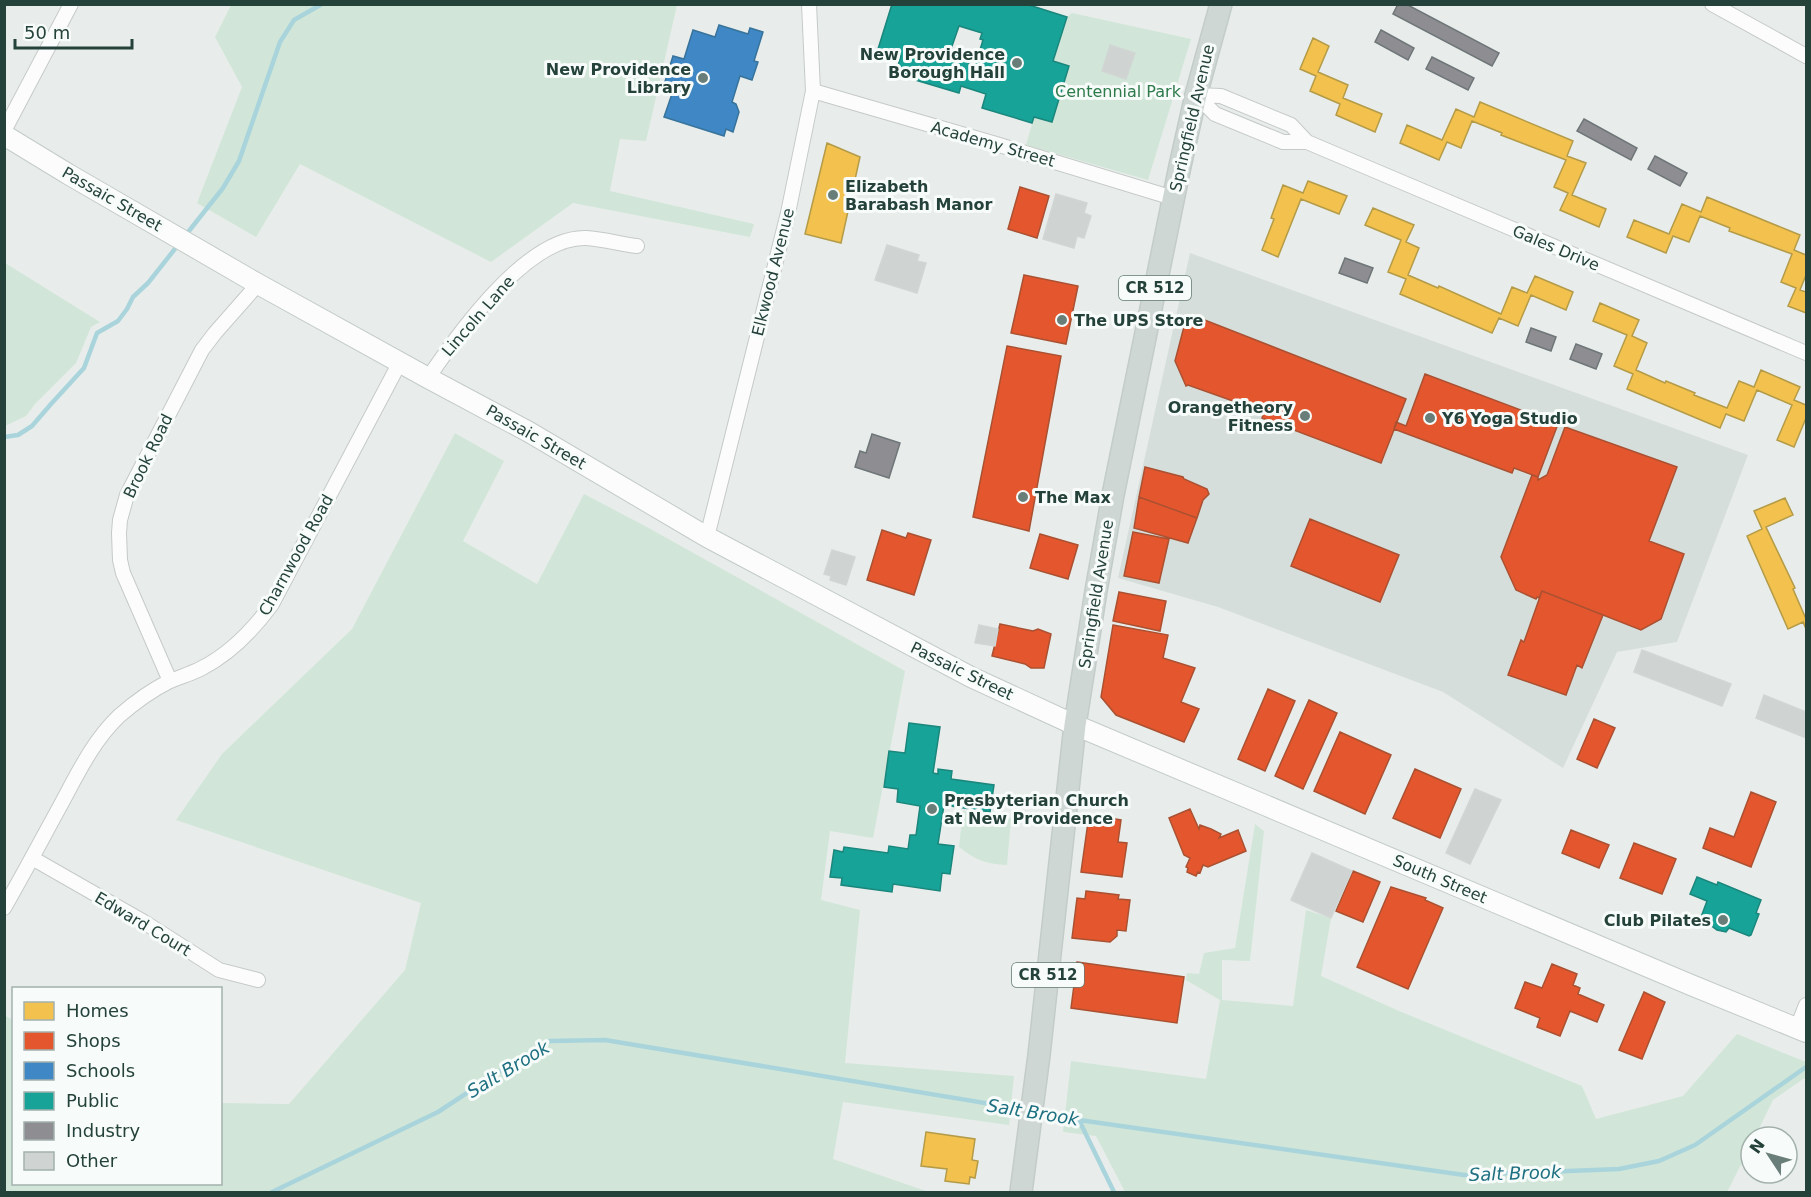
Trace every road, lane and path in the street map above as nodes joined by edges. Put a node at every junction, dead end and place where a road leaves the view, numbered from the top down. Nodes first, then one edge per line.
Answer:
1 (71, 4) edge
2 (809, 4) edge
3 (1221, 4) edge
4 (1712, 4) edge
5 (1806, 56) edge
6 (813, 91) junction
7 (1196, 95) junction
8 (4, 133) edge
9 (1307, 142) junction
10 (1173, 198) junction
11 (637, 246) dead end
12 (258, 284) junction
13 (1806, 352) edge
14 (400, 362) junction
15 (428, 378) junction
16 (707, 537) junction
17 (170, 681) junction
18 (1075, 725) junction
19 (32, 858) junction
20 (4, 908) edge
21 (258, 980) dead end
22 (1806, 1005) edge
23 (1802, 1030) edge
24 (1021, 1192) edge

1 - 8 street
2 - 6 street, Elkwood Avenue
3 - 7 main road, Springfield Avenue / CR 512
4 - 5 street
6 - 10 street, Academy Street
6 - 16 street, Elkwood Avenue
7 - 9 street, Gales Drive
7 - 9 street, Gales Drive
7 - 10 main road, Springfield Avenue / CR 512
8 - 12 main road, Passaic Street
9 - 13 street, Gales Drive
10 - 18 main road, Springfield Avenue / CR 512
11 - 15 street, Lincoln Lane
12 - 14 main road, Passaic Street
12 - 17 street, Brook Road
14 - 15 main road, Passaic Street
14 - 17 street, Charnwood Road
15 - 16 main road, Passaic Street
16 - 18 main road, Passaic Street
17 - 19 street, Charnwood Road
18 - 23 main road, South Street
18 - 24 main road, Springfield Avenue / CR 512
19 - 20 street, Charnwood Road
19 - 21 street, Edward Court
22 - 23 street

